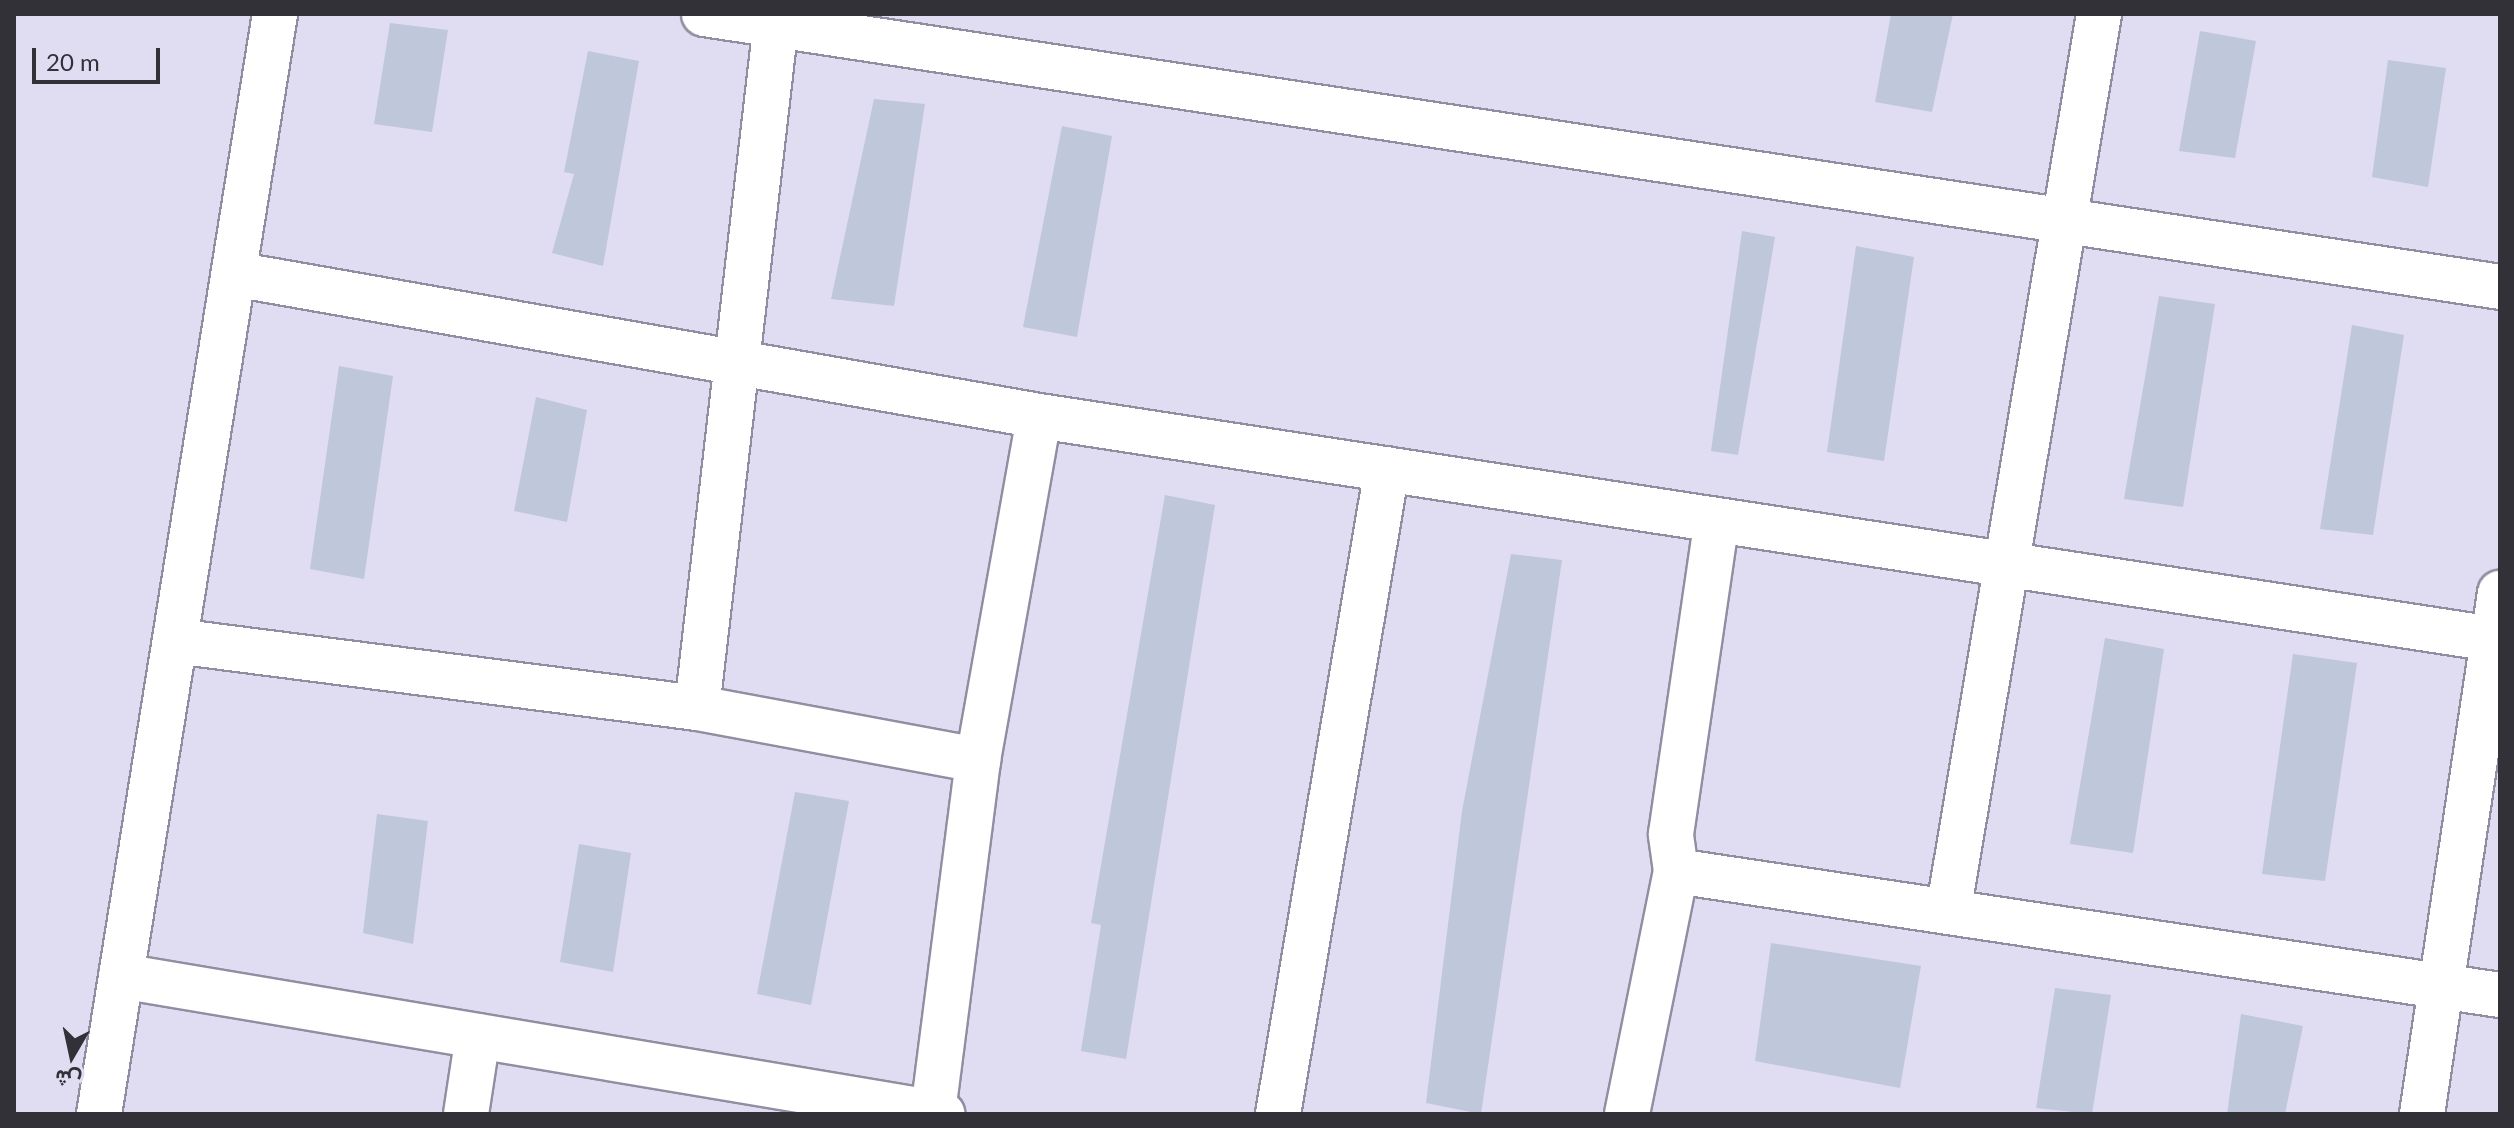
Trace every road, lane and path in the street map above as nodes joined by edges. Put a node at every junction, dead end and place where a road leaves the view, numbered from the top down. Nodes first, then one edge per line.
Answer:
1 (275, 14) edge
2 (704, 14) edge
3 (2099, 14) edge
4 (776, 19) edge
5 (2068, 225) junction
6 (234, 274) junction
7 (2500, 287) edge
8 (737, 363) junction
9 (1039, 416) junction
10 (1387, 469) junction
11 (1717, 520) junction
12 (2011, 563) junction
13 (2500, 593) edge
14 (2493, 639) junction
15 (175, 641) junction
16 (697, 708) junction
17 (978, 760) junction
18 (1676, 871) junction
19 (1949, 907) junction
20 (121, 976) junction
21 (2441, 985) junction
22 (2500, 995) edge
23 (478, 1036) junction
24 (937, 1113) edge
25 (99, 1114) edge
26 (466, 1114) edge
27 (1278, 1114) edge
28 (1627, 1114) edge
29 (2422, 1114) edge

1 - 6 street
2 - 4 street
3 - 5 street
4 - 5 street
4 - 8 street
5 - 7 street
5 - 12 street
6 - 8 street
6 - 15 street
8 - 9 street
8 - 16 street
9 - 10 street
9 - 17 street
10 - 11 street
10 - 27 street
11 - 12 street
11 - 18 street
12 - 14 street
12 - 19 street
13 - 14 street
14 - 21 street
15 - 16 street
15 - 20 street
16 - 17 street
17 - 24 street
18 - 19 street
18 - 28 street
19 - 21 street
20 - 23 street
20 - 25 street
21 - 22 street
21 - 29 street
23 - 24 street
23 - 26 street

